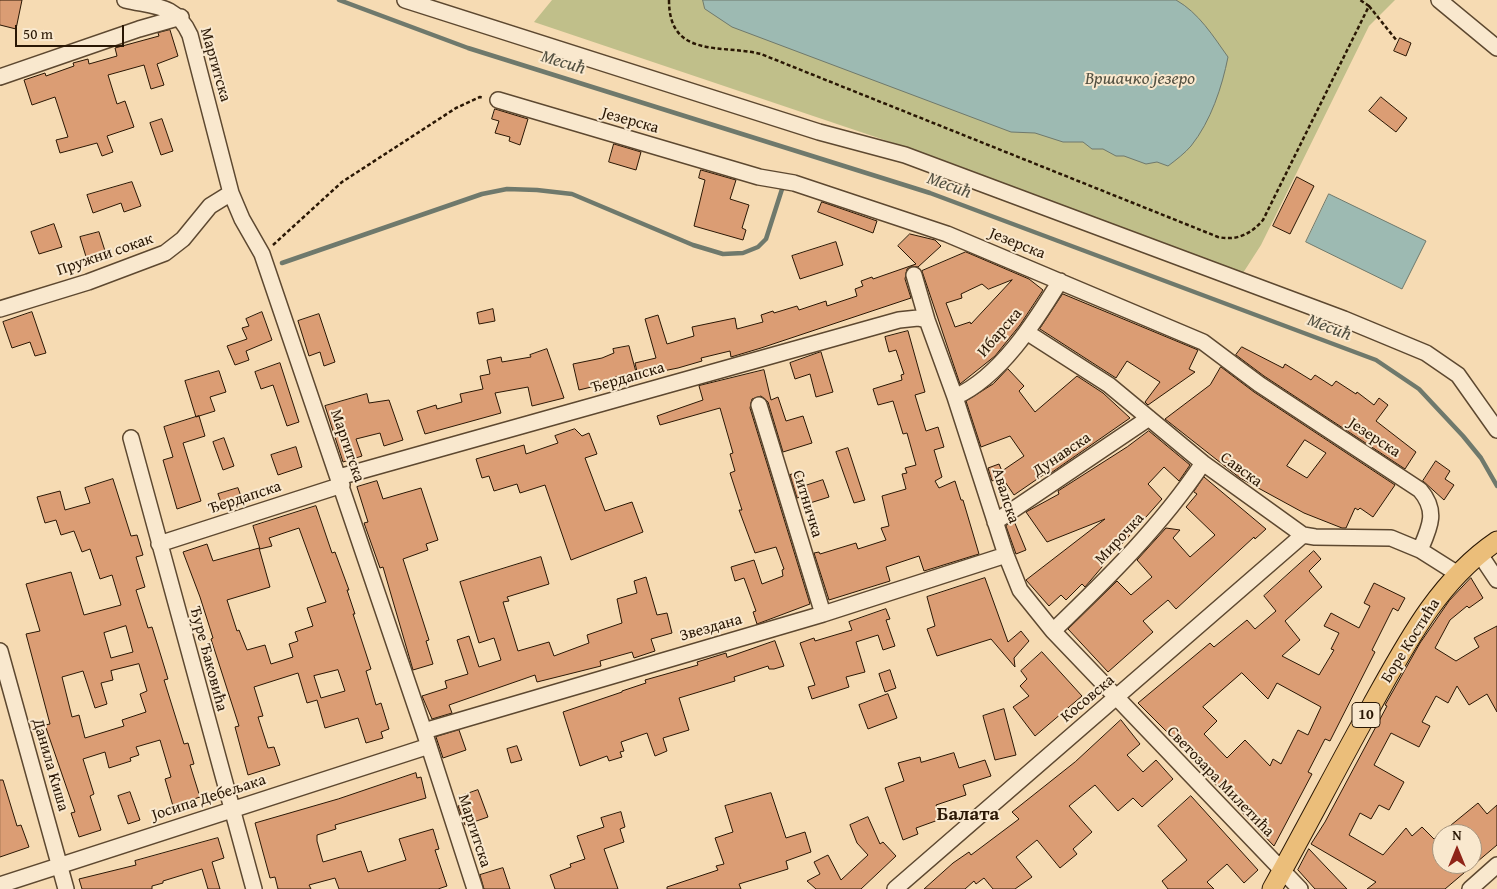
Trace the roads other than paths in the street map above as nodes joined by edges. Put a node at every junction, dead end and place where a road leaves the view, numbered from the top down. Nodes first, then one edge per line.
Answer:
1 (125, 0) edge
2 (405, 0) edge
3 (1440, 0) edge
4 (181, 18) junction
5 (1497, 48) edge
6 (0, 77) edge
7 (498, 100) road end
8 (231, 193) junction
9 (914, 275) dead end
10 (1060, 281) junction
11 (0, 309) edge
12 (927, 320) junction
13 (1028, 332) junction
14 (955, 398) junction
15 (759, 406) dead end
16 (1149, 418) junction
17 (1497, 430) edge
18 (131, 438) dead end
19 (1203, 463) junction
20 (341, 481) junction
21 (994, 522) junction
22 (1303, 535) junction
23 (1497, 541) edge
24 (159, 544) junction
25 (1420, 550) junction
26 (1479, 553) junction
27 (1006, 555) junction
28 (1458, 574) junction
29 (1497, 580) edge
30 (822, 614) junction
31 (1053, 631) junction
32 (0, 651) edge
33 (1116, 698) junction
34 (427, 738) junction
35 (230, 808) junction
36 (1497, 865) edge
37 (60, 866) junction
38 (1282, 872) junction
39 (0, 885) edge
40 (66, 889) edge
41 (254, 889) edge
42 (475, 889) edge
43 (895, 889) edge
44 (1272, 889) edge
45 (1300, 889) edge
46 (1470, 889) edge

1 - 4 street
2 - 17 street
3 - 5 street
4 - 6 street
4 - 8 street, Маргитска
7 - 10 street, Језерска
8 - 11 street, Пружни сокак
8 - 20 street, Маргитска
9 - 12 street, Авалска
10 - 13 street, Ибарска
10 - 25 street, Језерска
12 - 14 street, Авалска
12 - 20 street, Ђердапска
13 - 14 street, Ибарска
13 - 16 street, Савска
14 - 21 street, Авалска
15 - 30 street, Ситничка
16 - 19 street, Савска
16 - 21 street, Дунавска
18 - 24 street, Ђуре Ђаковића
19 - 22 street, Савска
19 - 31 street, Мирочка
20 - 24 street, Ђердапска
20 - 34 street, Маргитска
21 - 27 street, Авалска
22 - 25 street
22 - 33 street, Косовска
23 - 26 main road, Боре Костића / 10
24 - 35 street, Ђуре Ђаковића
25 - 28 street
26 - 28 main road, Боре Костића / 10
26 - 29 street
27 - 30 street, Звездана
27 - 31 street, Авалска
28 - 38 main road, Боре Костића / 10
30 - 34 street, Звездана
31 - 33 street, Авалска
32 - 37 street, Данила Киша
33 - 38 street, Светозара Милетића
33 - 43 street, Косовска
34 - 35 street, Јосипа Дебељака
34 - 42 street, Маргитска
35 - 37 street, Јосипа Дебељака
35 - 41 street, Ђуре Ђаковића
36 - 46 street
37 - 39 street, Јосипа Дебељака
37 - 40 street, Данила Киша
38 - 44 main road, Боре Костића / 10
38 - 45 street, Светозара Милетића

